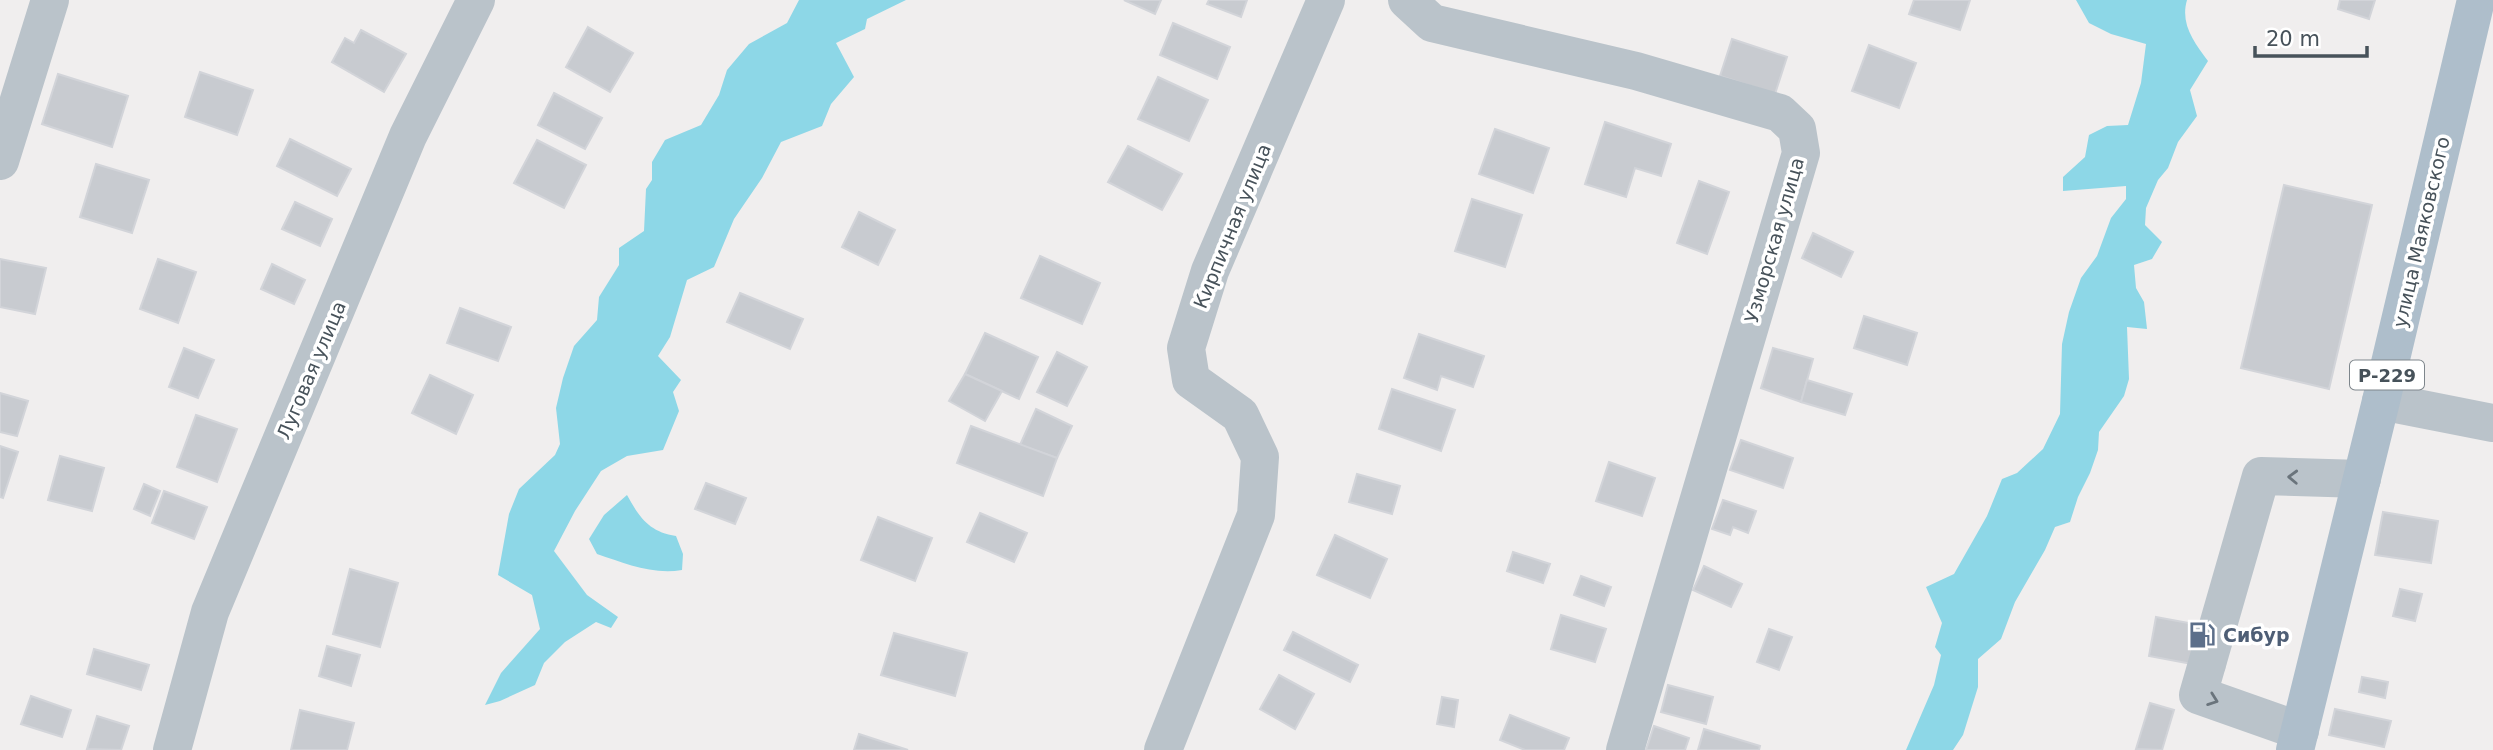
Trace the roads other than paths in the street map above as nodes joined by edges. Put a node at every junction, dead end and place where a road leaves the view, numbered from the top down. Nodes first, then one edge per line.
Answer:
1 (50, 0) edge
2 (476, 0) edge
3 (1326, 0) edge
4 (1407, 0) edge
5 (2476, 0) edge
6 (0, 161) edge
7 (2381, 401) junction
8 (2493, 423) edge
9 (2362, 479) junction
10 (2297, 741) edge
11 (172, 750) edge
12 (1163, 750) edge
13 (1625, 750) edge

1 - 6 street
2 - 11 street, Луговая улица
3 - 12 street, Кирпичная улица
4 - 13 street, Узморская улица
5 - 7 main road, улица Маяковского / Р-229
7 - 8 street
7 - 9 main road, улица Маяковского / Р-229
9 - 10 main road, улица Маяковского / Р-229
9 -> 10 street

